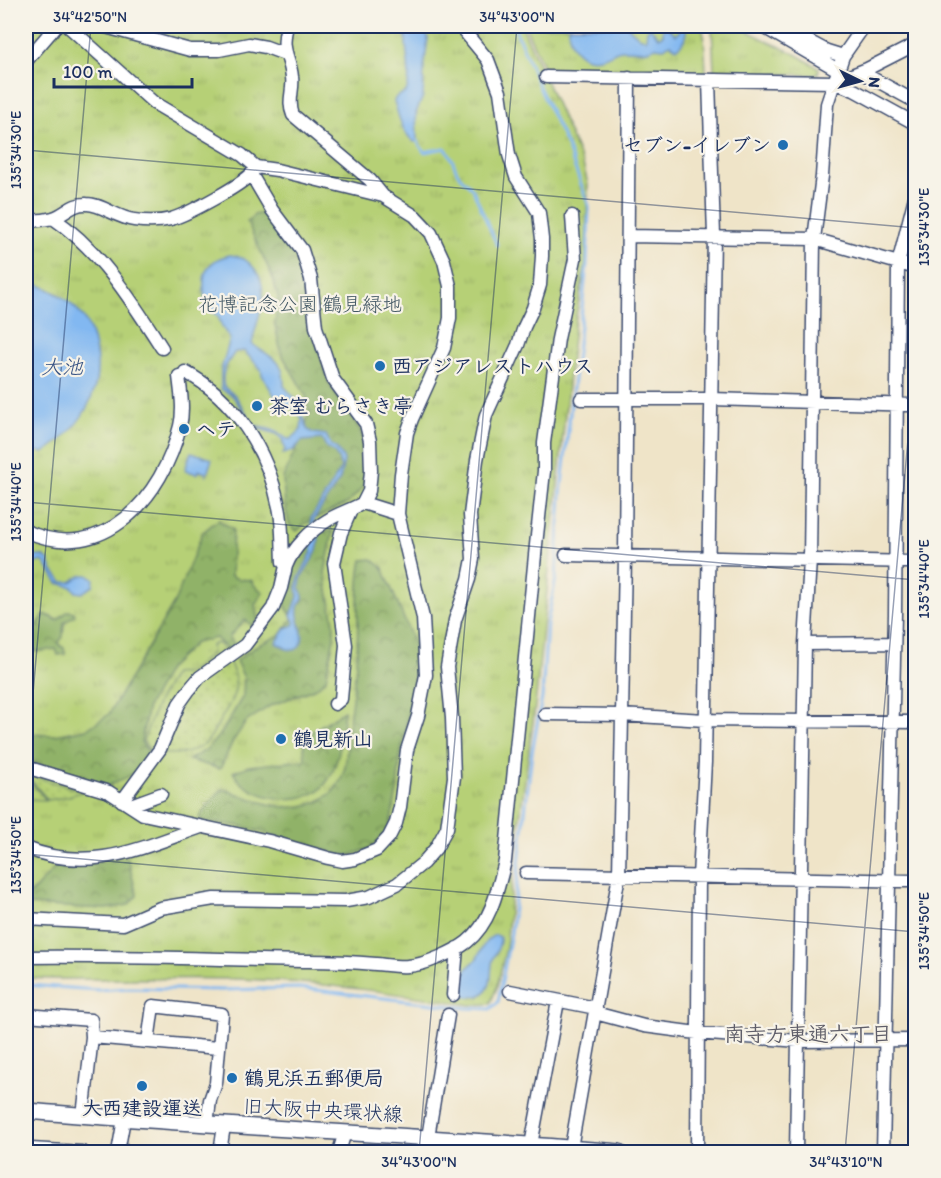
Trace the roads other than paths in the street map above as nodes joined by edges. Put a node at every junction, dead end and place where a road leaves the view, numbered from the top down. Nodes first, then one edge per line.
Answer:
1 (56, 26) edge
2 (68, 26) edge
3 (102, 26) edge
4 (287, 26) edge
5 (460, 26) edge
6 (762, 26) edge
7 (780, 26) edge
8 (860, 27) edge
9 (915, 44) edge
10 (285, 54) junction
11 (843, 56) junction
12 (26, 61) edge
13 (861, 72) junction
14 (836, 76) junction
15 (546, 77) dead end
16 (629, 78) junction
17 (709, 80) junction
18 (915, 102) edge
19 (915, 124) edge
20 (254, 172) junction
21 (915, 193) edge
22 (383, 196) junction
23 (572, 216) dead end
24 (53, 218) junction
25 (26, 220) edge
26 (628, 236) junction
27 (714, 236) junction
28 (814, 239) junction
29 (898, 264) junction
30 (915, 268) edge
31 (162, 348) dead end
32 (626, 398) junction
33 (581, 399) dead end
34 (711, 399) junction
35 (811, 401) junction
36 (897, 404) junction
37 (915, 405) edge
38 (363, 503) junction
39 (351, 510) junction
40 (398, 514) junction
41 (26, 531) edge
42 (566, 555) dead end
43 (625, 557) junction
44 (708, 558) junction
45 (810, 560) junction
46 (895, 561) junction
47 (915, 562) edge
48 (286, 566) junction
49 (893, 643) junction
50 (805, 644) junction
51 (335, 704) dead end
52 (545, 714) dead end
53 (621, 715) junction
54 (705, 720) junction
55 (804, 720) junction
56 (891, 722) junction
57 (915, 722) edge
58 (26, 767) edge
59 (161, 794) dead end
60 (126, 803) junction
61 (204, 826) junction
62 (26, 848) edge
63 (526, 873) dead end
64 (619, 875) junction
65 (699, 877) junction
66 (801, 879) junction
67 (888, 881) junction
68 (915, 881) edge
69 (26, 919) edge
70 (457, 948) junction
71 (26, 957) edge
72 (510, 991) dead end
73 (453, 995) dead end
74 (558, 1001) junction
75 (596, 1011) junction
76 (26, 1015) edge
77 (448, 1015) dead end
78 (697, 1033) junction
79 (92, 1037) junction
80 (886, 1039) junction
81 (915, 1040) edge
82 (798, 1041) junction
83 (148, 1042) junction
84 (218, 1048) junction
85 (26, 1111) edge
86 (83, 1116) junction
87 (124, 1119) junction
88 (207, 1124) junction
89 (225, 1126) junction
90 (345, 1132) junction
91 (428, 1137) junction
92 (531, 1145) junction
93 (571, 1148) junction
94 (548, 1150) edge
95 (31, 1152) edge
96 (82, 1152) edge
97 (118, 1152) edge
98 (220, 1152) edge
99 (339, 1152) edge
100 (619, 1152) edge
101 (697, 1152) edge
102 (796, 1152) edge
103 (883, 1152) edge

1 - 12 street
2 - 20 street
3 - 10 street
4 - 10 street
5 - 69 street
6 - 14 street
7 - 11 street
8 - 11 street
9 - 13 street
10 - 22 street
11 - 14 street
13 - 14 street
13 - 18 street
14 - 17 street
14 - 19 street
14 - 28 street
15 - 16 street
16 - 17 street
16 - 26 street
17 - 27 street
20 - 22 street
20 - 24 street
20 - 38 street
21 - 29 street
22 - 40 street
23 - 70 street
24 - 25 street
24 - 31 street
26 - 27 street
26 - 32 street
27 - 28 street
27 - 34 street
28 - 29 street
28 - 35 street
29 - 30 street
29 - 36 street
32 - 33 street
32 - 34 street
32 - 43 street
34 - 35 street
34 - 44 street
35 - 36 street
35 - 45 street
36 - 37 street
36 - 46 street
38 - 39 street
38 - 40 street
39 - 48 street
39 - 51 street
40 - 61 street
41 - 48 street
42 - 43 street
43 - 44 street
43 - 53 street
44 - 45 street
44 - 54 street
45 - 46 street
45 - 50 street
46 - 47 street
46 - 49 street
48 - 60 street
49 - 50 street
49 - 56 street
50 - 55 street
52 - 53 street
53 - 54 street
53 - 64 street
54 - 55 street
54 - 65 street
55 - 56 street
55 - 66 street
56 - 57 street
56 - 67 street
58 - 60 street
59 - 60 street
60 - 61 street
61 - 62 street
63 - 64 street
64 - 65 street
64 - 75 street
65 - 66 street
65 - 78 street
66 - 67 street
66 - 82 street
67 - 68 street
67 - 80 street
70 - 71 street
70 - 73 street
72 - 74 street
74 - 75 street
74 - 92 street
75 - 78 street
75 - 93 street
76 - 79 street
77 - 91 street
78 - 82 street
78 - 101 street
79 - 83 street
79 - 86 street
80 - 81 street
80 - 82 street
80 - 103 street
82 - 102 street
83 - 84 street
83 - 84 street
84 - 88 street
85 - 86 main road, 旧大阪中央環状線
86 - 87 main road, 旧大阪中央環状線
87 - 88 main road, 旧大阪中央環状線
87 - 97 street
88 - 89 main road, 旧大阪中央環状線
89 - 90 main road, 旧大阪中央環状線
89 - 98 street
90 - 91 main road, 旧大阪中央環状線
90 - 99 street
91 - 92 main road, 旧大阪中央環状線
92 - 94 main road, 旧大阪中央環状線
93 - 94 main road, 旧大阪中央環状線
93 - 100 main road, 旧大阪中央環状線
95 - 96 street

